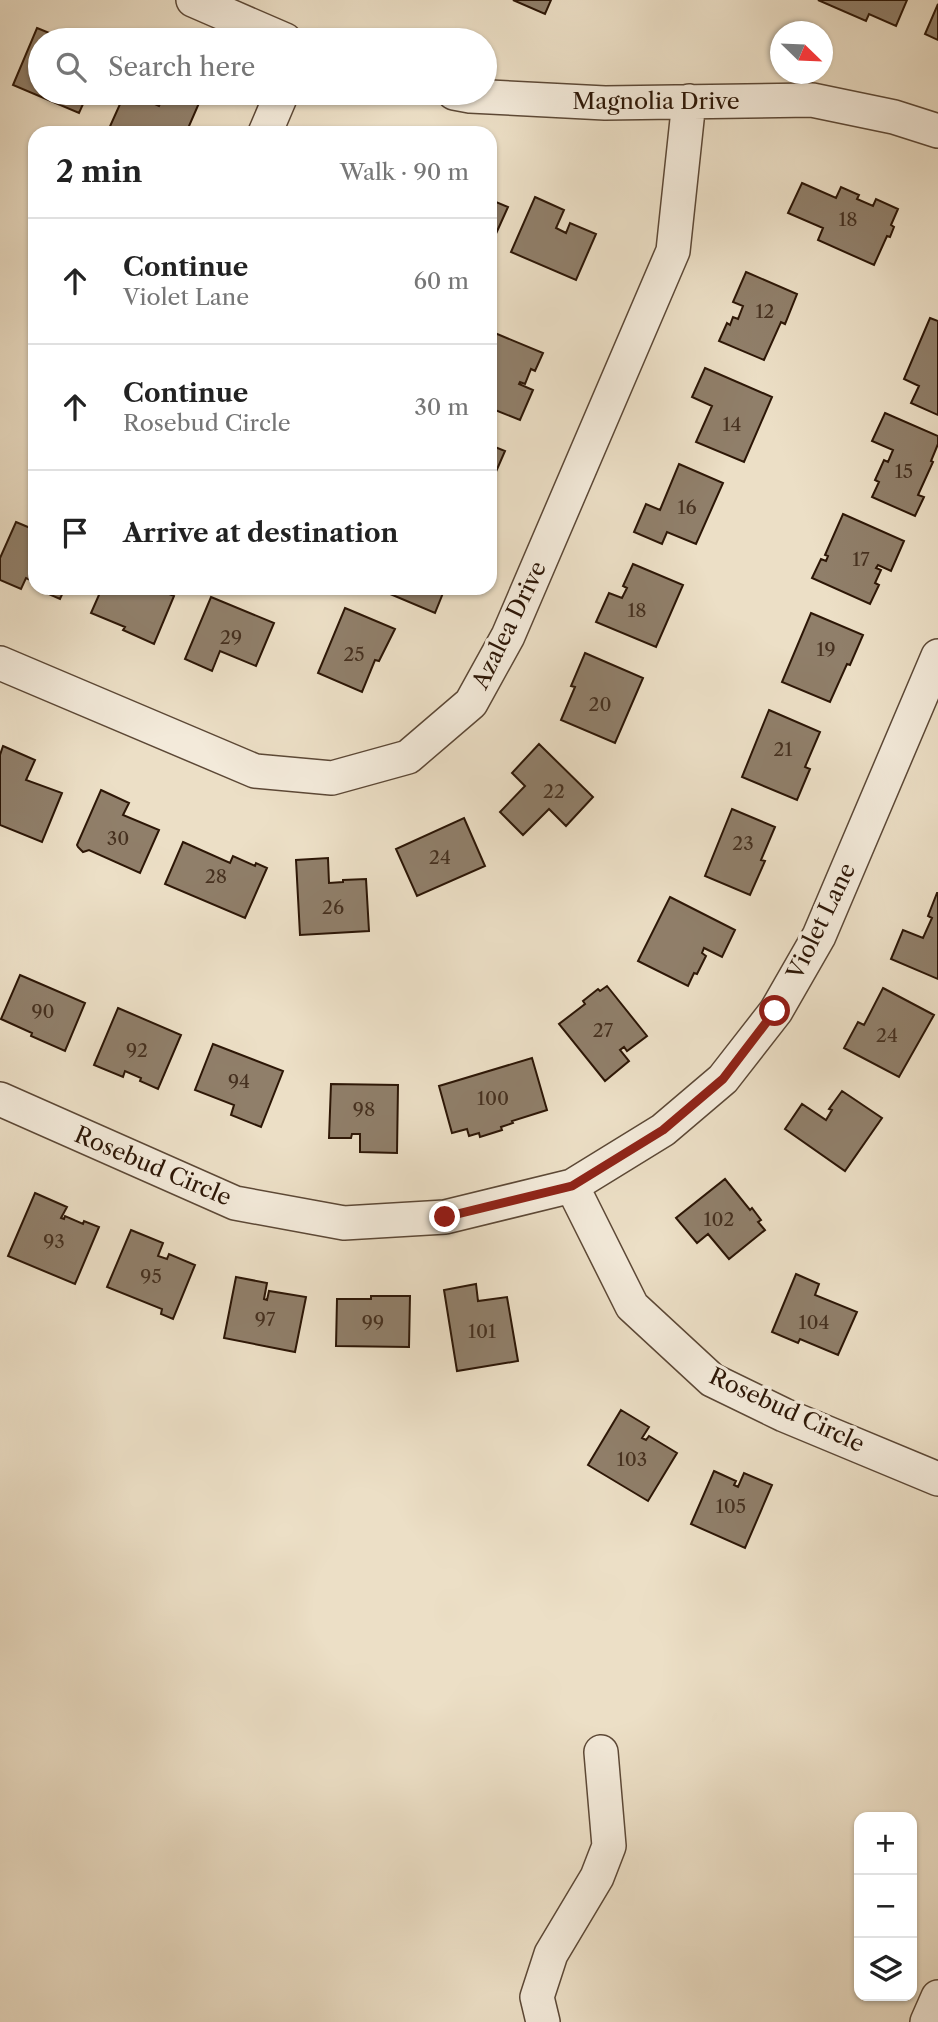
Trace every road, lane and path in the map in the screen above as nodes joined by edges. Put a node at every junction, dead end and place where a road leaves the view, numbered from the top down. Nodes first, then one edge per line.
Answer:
1 (193, 0) edge
2 (257, 28) edge
3 (497, 97) edge
4 (689, 101) junction
5 (277, 105) edge
6 (268, 126) edge
7 (938, 131) edge
8 (938, 656) edge
9 (0, 663) edge
10 (0, 1099) edge
11 (572, 1186) junction
12 (938, 1479) edge
13 (601, 1752) dead end
14 (938, 1997) edge
15 (543, 2022) edge
16 (928, 2022) edge

1 - 2 street
3 - 4 street, Magnolia Drive
4 - 7 street, Magnolia Drive
4 - 9 street, Azalea Drive
5 - 6 street
8 - 11 street, Violet Lane
10 - 11 street, Rosebud Circle
11 - 12 street, Rosebud Circle
13 - 15 street
14 - 16 street

